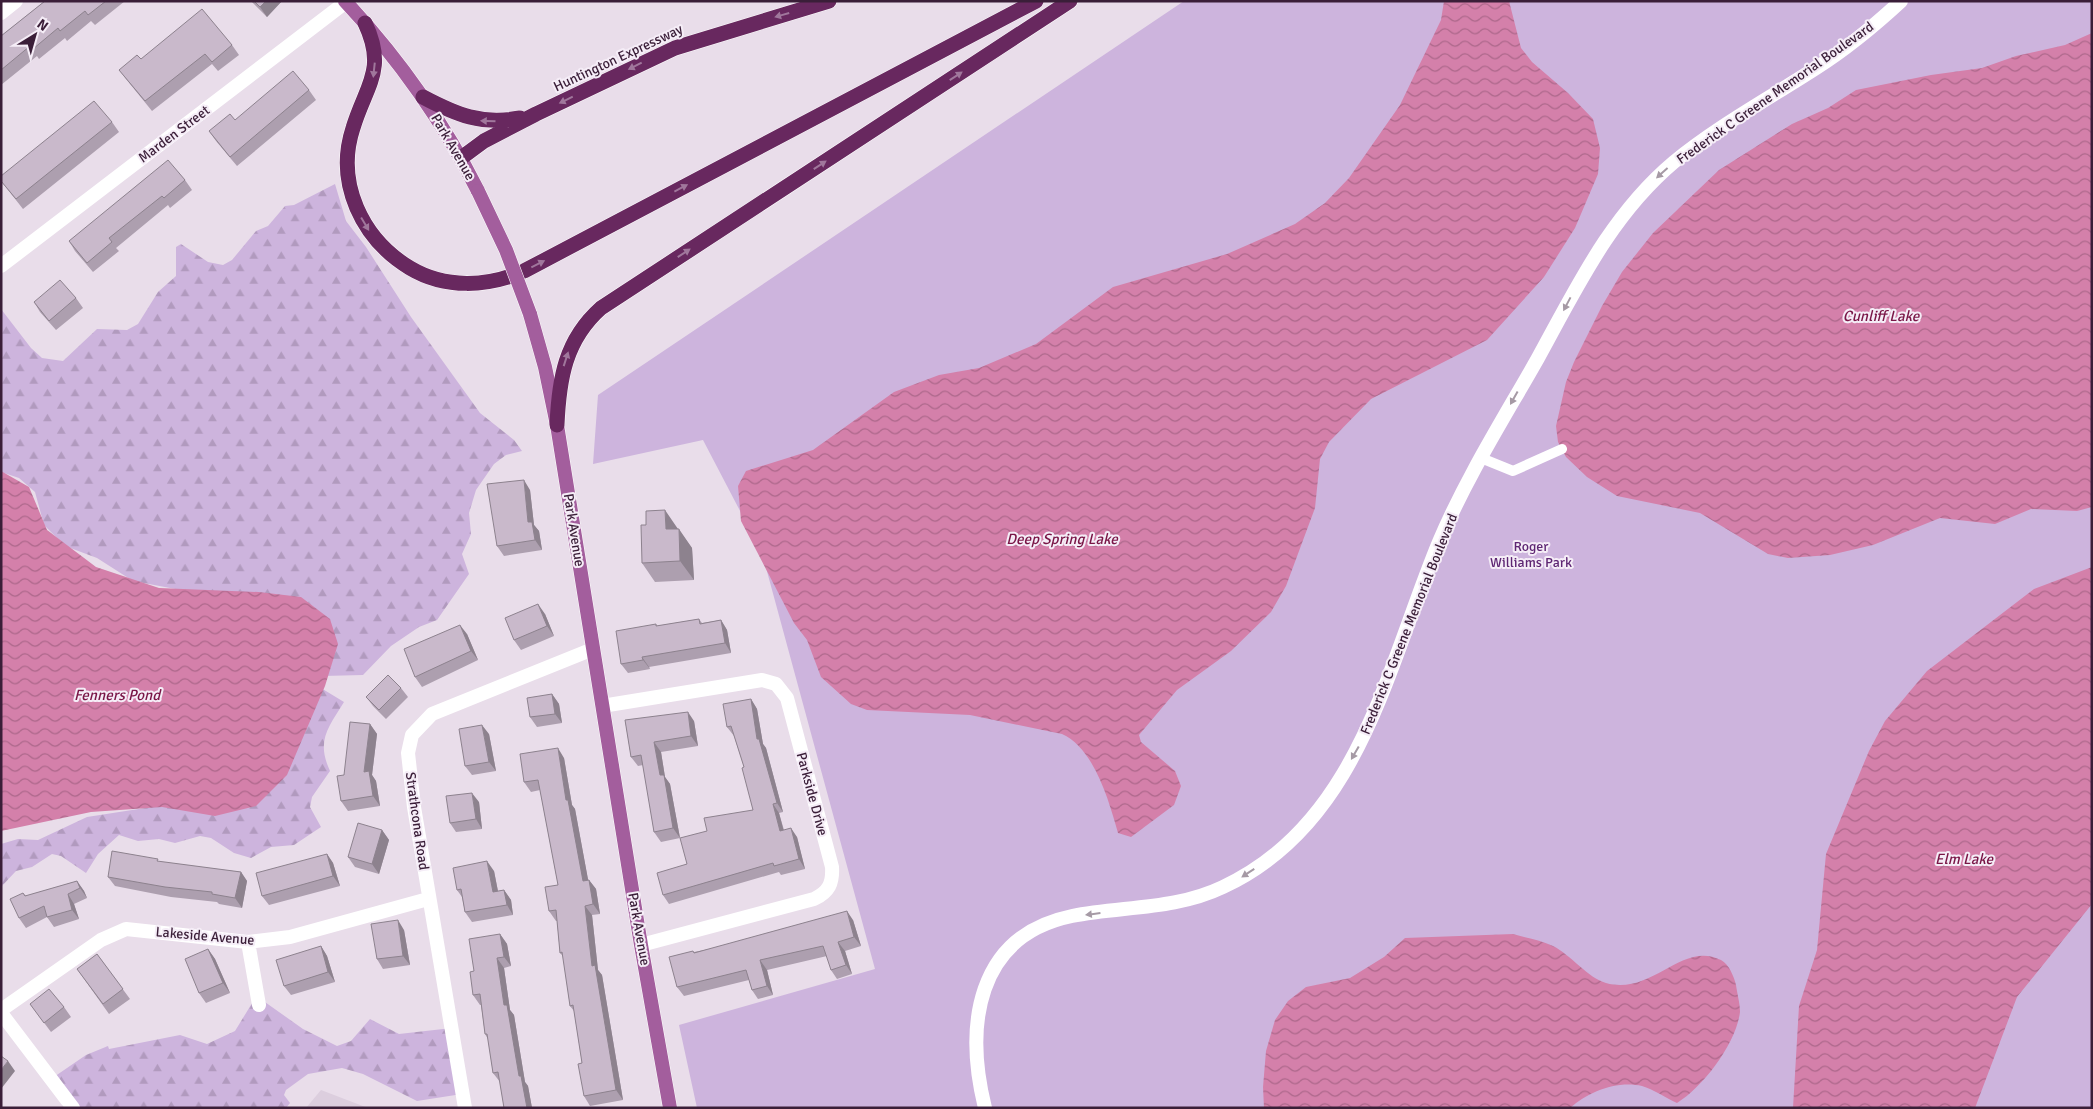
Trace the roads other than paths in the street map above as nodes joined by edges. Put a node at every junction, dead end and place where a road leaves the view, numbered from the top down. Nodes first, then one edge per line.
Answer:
1 (16, 1) edge
2 (829, 1) edge
3 (1036, 1) edge
4 (1070, 1) edge
5 (1901, 1) edge
6 (346, 2) edge
7 (1, 13) edge
8 (365, 23) junction
9 (423, 97) junction
10 (536, 114) junction
11 (461, 158) junction
12 (1, 266) edge
13 (557, 425) junction
14 (1562, 449) dead end
15 (1481, 458) junction
16 (593, 649) junction
17 (602, 706) junction
18 (428, 899) junction
19 (248, 942) junction
20 (641, 945) junction
21 (260, 1005) dead end
22 (1, 1012) edge
23 (73, 1108) edge
24 (465, 1108) edge
25 (670, 1108) edge
26 (985, 1108) edge

1 - 7 street
2 -> 10 highway, Huntington Expressway
8 -> 3 highway
13 -> 4 highway
5 -> 15 street, Frederick C Greene Memorial Boulevard
6 - 8 main road, Park Avenue
6 - 12 street, Marden Street
8 - 9 main road, Park Avenue
10 -> 9 highway
9 - 11 main road, Park Avenue
10 - 11 highway
11 - 13 main road, Park Avenue, bridge
13 - 16 main road, Park Avenue
14 - 15 lane
15 -> 26 street, Frederick C Greene Memorial Boulevard
16 - 17 main road, Park Avenue
16 - 18 street, Strathcona Road
17 - 20 main road, Park Avenue
17 - 20 street, Parkside Drive
18 - 19 street, Lakeside Avenue
18 - 24 street, Strathcona Road
19 - 21 street
19 - 22 street, Lakeside Avenue
20 - 25 main road, Park Avenue
22 - 23 street

